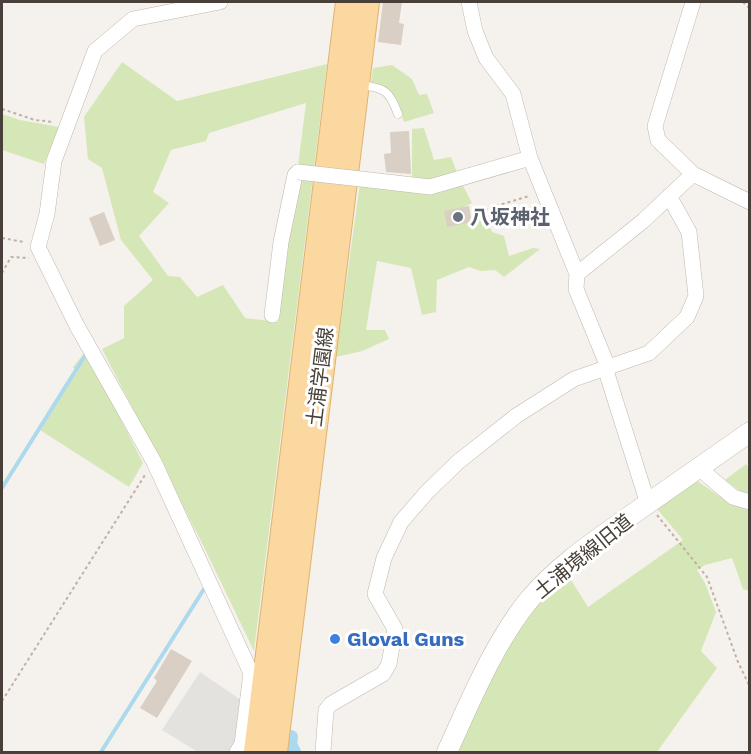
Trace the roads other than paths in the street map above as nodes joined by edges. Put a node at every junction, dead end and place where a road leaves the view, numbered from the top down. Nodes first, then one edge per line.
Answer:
1 (220, 2) edge
2 (348, 2) edge
3 (367, 2) edge
4 (469, 2) edge
5 (693, 2) edge
6 (358, 47) junction
7 (356, 84) junction
8 (398, 114) dead end
9 (530, 158) junction
10 (693, 174) junction
11 (669, 196) junction
12 (750, 202) edge
13 (577, 274) junction
14 (272, 315) dead end
15 (608, 367) junction
16 (750, 432) edge
17 (699, 468) junction
18 (750, 502) edge
19 (648, 504) junction
20 (266, 678) junction
21 (261, 749) edge
22 (323, 753) edge
23 (447, 753) edge

1 - 20 street
2 - 6 main road, 土浦学園線
3 - 6 main road, 土浦学園線
4 - 9 street
5 - 10 street
6 - 7 main road, 土浦学園線
6 - 20 main road, 土浦学園線
7 - 8 lane
7 - 20 main road, 土浦学園線
9 - 13 street
9 - 14 street, bridge
10 - 11 street
10 - 12 street
11 - 13 street
11 - 15 street
13 - 15 street
15 - 19 street
15 - 22 street
16 - 17 street, 土浦境線旧道
17 - 18 street
17 - 19 street, 土浦境線旧道
19 - 23 street, 土浦境線旧道
20 - 21 main road, 土浦学園線
20 - 21 street

